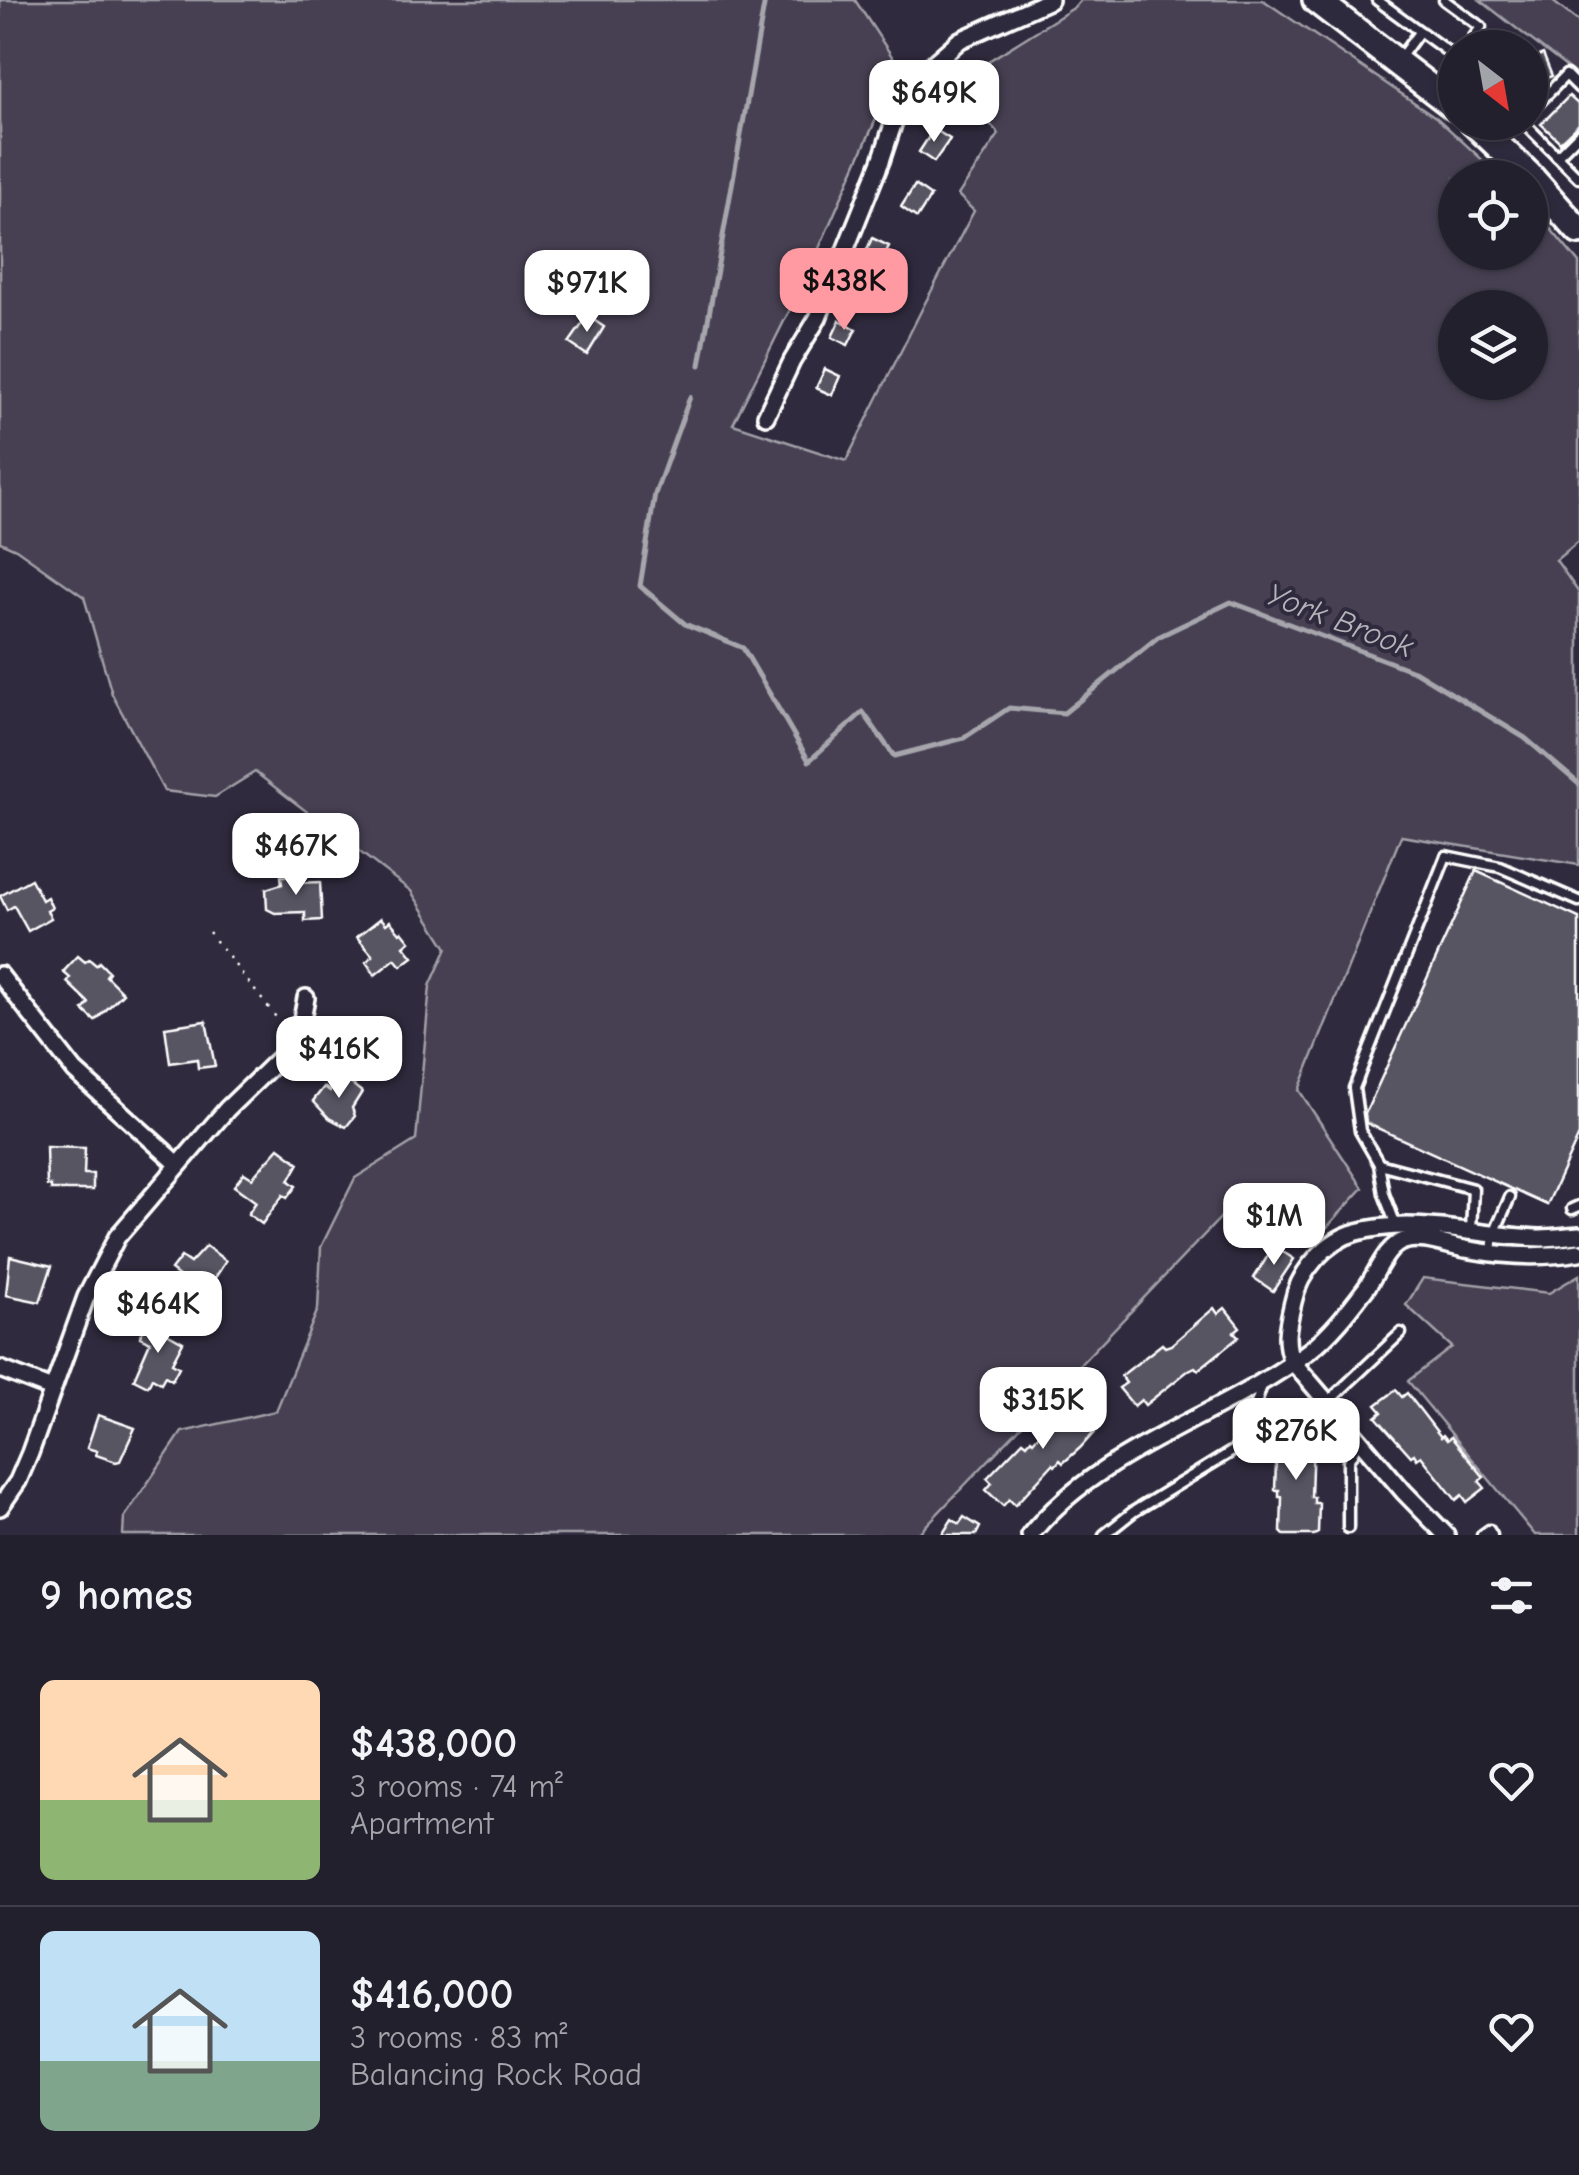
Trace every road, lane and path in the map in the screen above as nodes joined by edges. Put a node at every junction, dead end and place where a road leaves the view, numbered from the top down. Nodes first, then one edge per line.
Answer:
1 (1050, 0) edge
2 (1316, 0) edge
3 (1377, 0) edge
4 (1444, 0) edge
5 (1479, 30) edge
6 (1418, 32) junction
7 (1438, 46) edge
8 (1398, 62) junction
9 (1579, 88) edge
10 (1438, 94) edge
11 (1548, 94) edge
12 (1579, 134) edge
13 (1493, 140) edge
14 (1541, 140) edge
15 (1557, 156) junction
16 (1579, 178) edge
17 (1571, 216) edge
18 (766, 416) dead end
19 (1579, 901) edge
20 (209, 932) dead end
21 (0, 975) edge
22 (306, 998) dead end
23 (279, 1021) dead end
24 (178, 1164) junction
25 (1380, 1164) junction
26 (1510, 1197) dead end
27 (1470, 1232) junction
28 (1401, 1234) junction
29 (1494, 1234) junction
30 (1579, 1235) edge
31 (1492, 1252) junction
32 (1579, 1252) edge
33 (1401, 1333) dead end
34 (1292, 1361) junction
35 (0, 1369) edge
36 (1264, 1378) junction
37 (52, 1389) junction
38 (1327, 1403) junction
39 (1359, 1441) junction
40 (0, 1507) edge
41 (1348, 1528) dead end
42 (1030, 1535) edge
43 (1104, 1535) edge
44 (1446, 1535) edge
45 (1482, 1535) edge
46 (1492, 1535) edge

1 - 18 street
2 - 8 main road
3 - 6 lane
4 - 5 lane
6 - 7 lane
6 - 8 lane
8 - 10 main road
9 - 11 lane
12 - 15 lane
13 - 17 main road
14 - 15 lane
15 - 16 lane
19 - 25 lane
20 - 23 path
21 - 24 street
22 - 24 street
24 - 37 street
25 - 27 lane
25 - 28 lane
26 - 29 lane
27 - 28 street
27 - 29 street
28 - 31 street
28 - 34 street
28 - 34 street
29 - 30 street
29 - 31 lane
31 - 32 street
33 - 38 lane
34 - 36 street
34 - 38 street
35 - 37 street
36 - 42 street
36 - 43 lane
37 - 40 street
38 - 39 street
39 - 41 lane
39 - 44 street
45 - 46 lane

